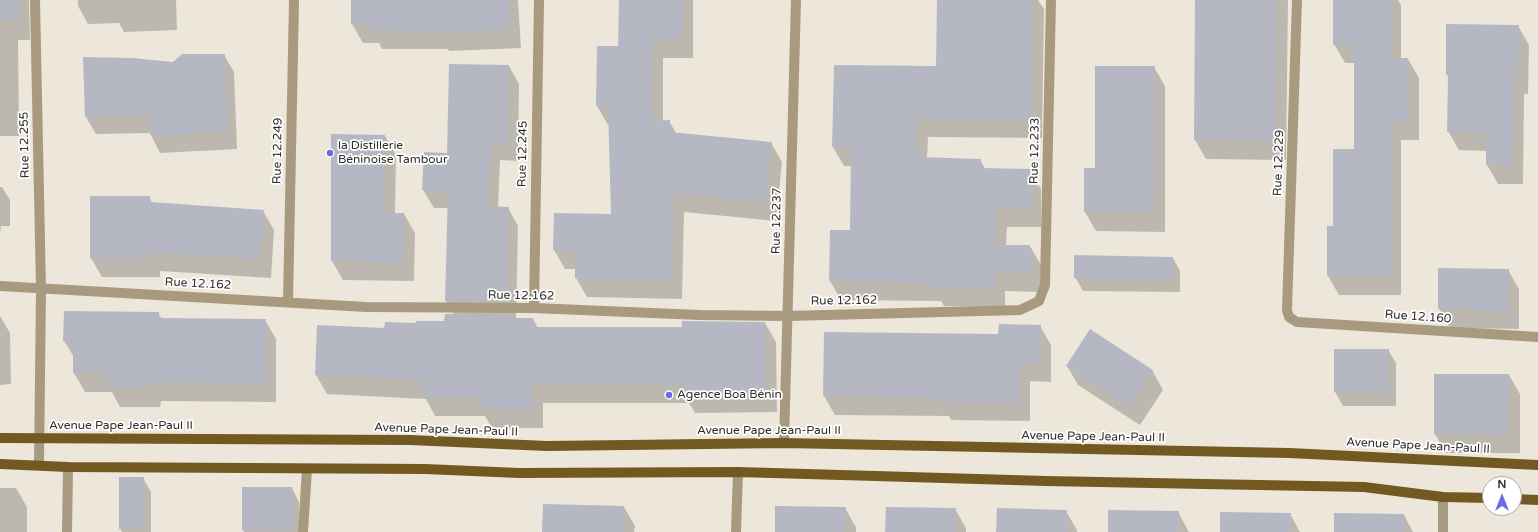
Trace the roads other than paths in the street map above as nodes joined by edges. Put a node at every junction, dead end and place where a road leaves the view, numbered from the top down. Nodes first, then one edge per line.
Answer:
1 (35, 0) edge
2 (294, 0) edge
3 (539, 0) edge
4 (796, 0) edge
5 (1051, 0) edge
6 (1298, 0) edge
7 (0, 286) edge
8 (41, 289) junction
9 (1040, 301) joint
10 (288, 302) junction
11 (534, 308) junction
12 (788, 316) junction
13 (1297, 322) joint
14 (1538, 337) edge
15 (0, 438) edge
16 (39, 439) junction
17 (784, 443) junction
18 (0, 464) edge
19 (39, 465) junction
20 (1538, 465) edge
21 (68, 468) junction
22 (307, 469) junction
23 (738, 472) junction
24 (1443, 497) junction
25 (1482, 498) edge
26 (1522, 499) edge
27 (1538, 500) edge
28 (67, 532) edge
29 (303, 532) edge
30 (736, 532) edge
31 (1443, 532) edge

1 - 8 street, Rue 12.255
2 - 10 street, Rue 12.249
3 - 11 street, Rue 12.245
4 - 12 street, Rue 12.237
5 - 9 street, Rue 12.233
6 - 13 street, Rue 12.229
7 - 8 street, Rue 12.162
8 - 10 street, Rue 12.162
8 - 16 street, Rue 12.255
9 - 12 street, Rue 12.162
10 - 11 street, Rue 12.162
11 - 12 street, Rue 12.162
12 - 17 street, Rue 12.237
13 - 14 street, Rue 12.160
15 - 16 main road, Avenue Pape Jean-Paul II
16 - 17 main road, Avenue Pape Jean-Paul II
16 - 19 street, Rue 12.255
17 - 20 main road, Avenue Pape Jean-Paul II
18 - 19 main road
19 - 21 main road
21 - 22 main road
21 - 28 street
22 - 23 main road
22 - 29 street
23 - 24 main road
23 - 30 street
24 - 25 main road
24 - 31 street
26 - 27 main road

